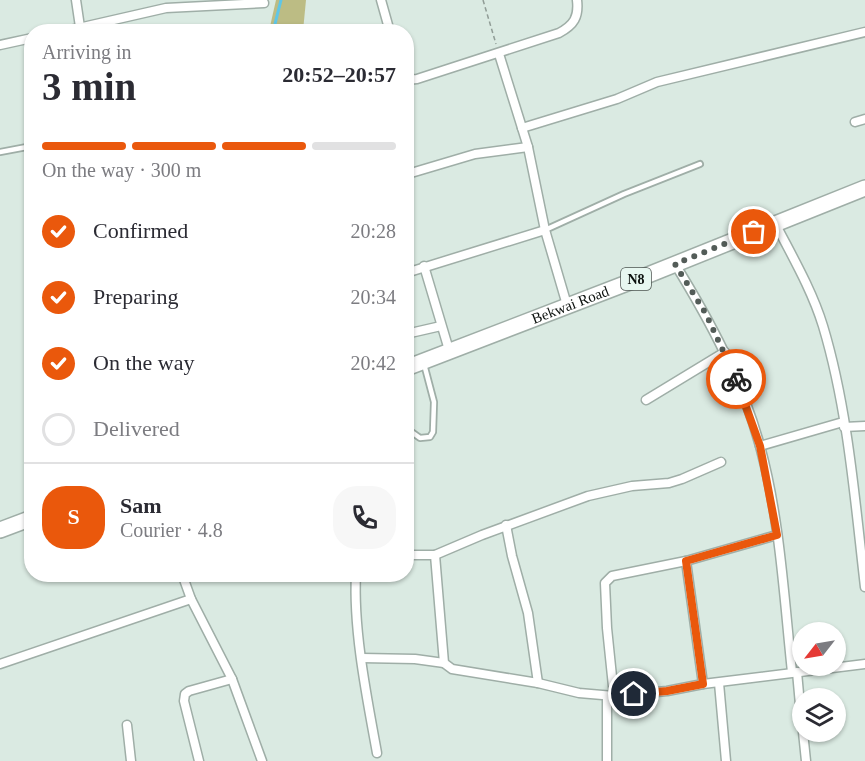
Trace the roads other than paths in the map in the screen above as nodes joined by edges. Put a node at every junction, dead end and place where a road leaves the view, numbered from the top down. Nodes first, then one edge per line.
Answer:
1 (76, 0) edge
2 (381, 0) edge
3 (577, 0) edge
4 (264, 3) dead end
5 (166, 4) edge
6 (80, 24) edge
7 (91, 24) edge
8 (388, 24) edge
9 (865, 32) edge
10 (24, 40) edge
11 (0, 45) edge
12 (499, 54) junction
13 (414, 79) edge
14 (865, 119) edge
15 (855, 122) dead end
16 (522, 128) junction
17 (528, 147) junction
18 (24, 148) edge
19 (0, 152) edge
20 (700, 164) dead end
21 (414, 172) edge
22 (865, 188) edge
23 (775, 222) junction
24 (545, 230) junction
25 (675, 264) junction
26 (424, 266) junction
27 (414, 270) edge
28 (567, 305) junction
29 (441, 326) junction
30 (414, 332) edge
31 (449, 350) junction
32 (725, 352) junction
33 (424, 361) junction
34 (414, 365) edge
35 (646, 400) dead end
36 (844, 425) junction
37 (865, 426) edge
38 (414, 434) edge
39 (760, 446) junction
40 (721, 462) dead end
41 (24, 521) edge
42 (506, 525) junction
43 (0, 530) edge
44 (777, 535) junction
45 (414, 555) edge
46 (435, 555) junction
47 (686, 561) junction
48 (185, 582) edge
49 (356, 582) edge
50 (865, 587) edge
51 (191, 599) junction
52 (792, 656) edge
53 (362, 658) junction
54 (444, 663) junction
55 (0, 664) edge
56 (865, 664) edge
57 (846, 666) edge
58 (792, 672) edge
59 (232, 679) junction
60 (538, 683) junction
61 (719, 683) junction
62 (703, 684) junction
63 (611, 696) junction
64 (128, 725) dead end
65 (804, 742) edge
66 (377, 753) dead end
67 (131, 761) edge
68 (199, 761) edge
69 (262, 761) edge
70 (607, 761) edge
71 (726, 761) edge
72 (806, 761) edge

1 - 6 street
2 - 8 street
3 - 12 street
4 - 5 street
5 - 7 street
9 - 16 street
10 - 11 street
12 - 13 street
12 - 16 street
14 - 15 street
16 - 17 street
17 - 21 street
17 - 24 street
18 - 19 lane
20 - 24 lane
22 - 23 highway, Bekwai Road / N8
23 - 25 highway, Bekwai Road / N8
23 - 36 street
24 - 26 street
24 - 28 street
25 - 28 highway, Bekwai Road / N8
25 - 32 street
26 - 27 street
26 - 29 street
28 - 31 highway, Bekwai Road / N8
29 - 30 street
29 - 31 street
31 - 33 highway, Bekwai Road / N8
32 - 35 street
32 - 39 street
33 - 34 highway, Bekwai Road / N8
33 - 38 lane
36 - 37 street
36 - 39 street
36 - 50 street
39 - 44 street
40 - 42 street
41 - 43 highway
42 - 46 street
42 - 60 street
44 - 47 street
44 - 52 street
45 - 46 street
46 - 54 street
47 - 62 street
47 - 63 street
48 - 51 street
49 - 53 street
51 - 55 street
51 - 59 street
53 - 54 street
53 - 66 street
54 - 60 street
56 - 57 street
58 - 61 street
59 - 68 street
59 - 69 street
60 - 63 street
61 - 62 street
61 - 71 street
62 - 63 street
63 - 70 street
64 - 67 street
65 - 72 street

